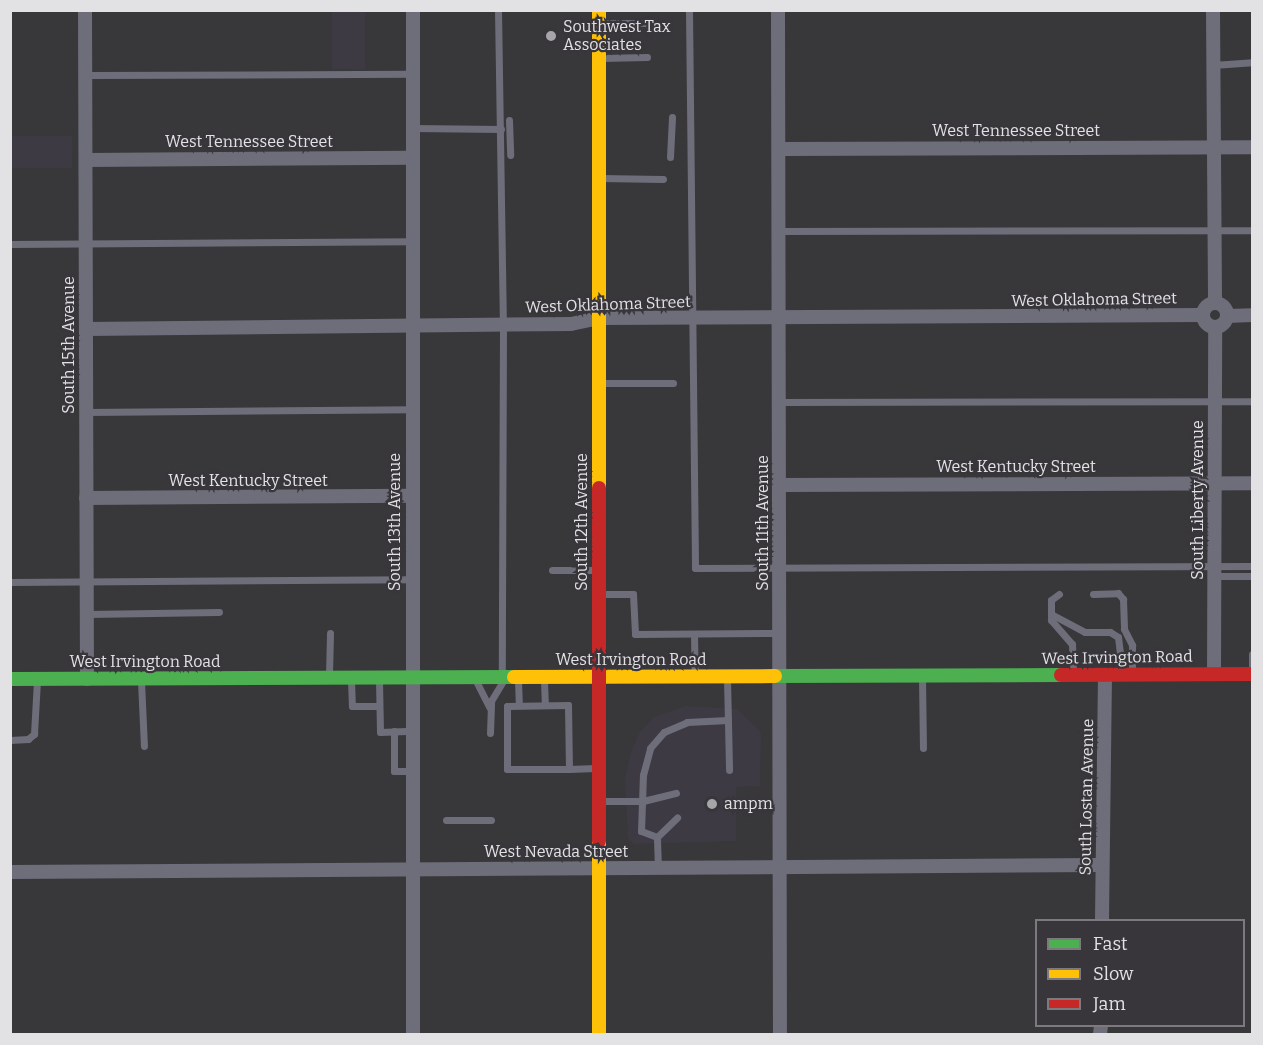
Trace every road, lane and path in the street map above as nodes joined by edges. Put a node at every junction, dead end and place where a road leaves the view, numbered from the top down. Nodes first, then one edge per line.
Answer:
1 (85, 10) edge
2 (413, 10) edge
3 (498, 10) edge
4 (689, 10) edge
5 (778, 10) edge
6 (1213, 10) edge
7 (599, 17) edge
8 (648, 23) dead end
9 (647, 57) dead end
10 (599, 58) junction
11 (1252, 62) edge
12 (1214, 65) junction
13 (412, 74) junction
14 (86, 75) junction
15 (672, 117) dead end
16 (509, 120) dead end
17 (412, 128) junction
18 (501, 129) junction
19 (1214, 147) junction
20 (1252, 147) edge
21 (779, 149) junction
22 (510, 155) dead end
23 (670, 157) dead end
24 (411, 158) junction
25 (86, 160) junction
26 (599, 178) junction
27 (663, 179) dead end
28 (1215, 230) junction
29 (1252, 230) edge
30 (779, 231) junction
31 (413, 241) junction
32 (10, 244) edge
33 (85, 244) junction
34 (1215, 302) junction
35 (1202, 315) junction
36 (1252, 315) edge
37 (1227, 316) junction
38 (599, 318) junction
39 (692, 318) junction
40 (778, 318) junction
41 (414, 325) junction
42 (503, 325) junction
43 (1215, 327) junction
44 (86, 329) junction
45 (599, 383) junction
46 (673, 383) dead end
47 (1215, 401) junction
48 (1252, 401) edge
49 (779, 402) junction
50 (413, 409) junction
51 (86, 412) junction
52 (1215, 483) junction
53 (1252, 483) edge
54 (780, 485) junction
55 (411, 496) junction
56 (86, 498) junction
57 (1252, 566) edge
58 (780, 569) junction
59 (552, 570) dead end
60 (599, 570) junction
61 (1215, 571) junction
62 (1252, 576) edge
63 (411, 579) junction
64 (86, 580) junction
65 (10, 582) edge
66 (599, 594) junction
67 (1059, 594) dead end
68 (1093, 594) dead end
69 (219, 612) dead end
70 (87, 614) junction
71 (1051, 614) junction
72 (330, 633) dead end
73 (780, 633) junction
74 (694, 634) junction
75 (1252, 654) edge
76 (1214, 674) junction
77 (1252, 674) edge
78 (1073, 675) junction
79 (1105, 675) junction
80 (1127, 675) junction
81 (695, 676) junction
82 (727, 676) junction
83 (780, 676) junction
84 (922, 676) junction
85 (474, 677) junction
86 (508, 677) junction
87 (544, 677) junction
88 (598, 677) junction
89 (329, 678) junction
90 (351, 678) junction
91 (379, 678) junction
92 (412, 678) junction
93 (10, 679) edge
94 (37, 679) junction
95 (87, 679) junction
96 (141, 679) junction
97 (519, 705) junction
98 (545, 705) junction
99 (379, 706) junction
100 (490, 708) junction
101 (728, 720) junction
102 (394, 731) junction
103 (414, 731) junction
104 (490, 733) dead end
105 (10, 740) edge
106 (144, 746) dead end
107 (923, 748) dead end
108 (598, 768) junction
109 (569, 769) junction
110 (729, 770) dead end
111 (414, 771) junction
112 (676, 793) dead end
113 (599, 801) junction
114 (642, 801) junction
115 (677, 818) dead end
116 (446, 820) dead end
117 (491, 820) dead end
118 (657, 837) junction
119 (1102, 865) junction
120 (781, 867) junction
121 (658, 868) junction
122 (414, 869) junction
123 (599, 869) junction
124 (10, 872) edge
125 (1102, 919) edge
126 (413, 1035) edge
127 (599, 1035) edge
128 (780, 1035) edge

1 - 14 street, South 15th Avenue
2 - 13 street, South 13th Avenue
3 - 18 lane
4 - 39 lane
5 - 21 street, South 11th Avenue
6 - 12 street
7 - 8 lane
7 - 10 main road, South 12th Avenue
9 - 10 lane
10 - 26 main road, South 12th Avenue
11 - 12 lane
12 - 19 street
13 - 14 lane
13 - 17 street, South 13th Avenue
14 - 25 street, South 15th Avenue
15 - 23 lane
16 - 22 lane
17 - 18 lane
17 - 24 street, South 13th Avenue
18 - 42 lane
19 - 20 street, West Tennessee Street
19 - 21 street, West Tennessee Street
19 - 28 street
21 - 30 street, South 11th Avenue
24 - 25 street, West Tennessee Street
24 - 31 street, South 13th Avenue
25 - 33 street, South 15th Avenue
26 - 27 lane
26 - 38 main road, South 12th Avenue
28 - 29 lane
28 - 30 lane
28 - 34 street
30 - 40 street, South 11th Avenue
31 - 33 lane
31 - 41 street, South 13th Avenue
32 - 33 lane
33 - 44 street, South 15th Avenue
34 - 35 street
34 - 37 street
35 - 40 street, West Oklahoma Street
35 - 43 street
36 - 37 street
37 - 43 street
38 - 39 street, West Oklahoma Street
38 - 42 street, West Oklahoma Street
38 - 45 main road, South 12th Avenue
39 - 40 street, West Oklahoma Street
39 - 58 lane
40 - 49 street, South 11th Avenue
41 - 42 street, West Oklahoma Street
41 - 44 street, West Oklahoma Street
41 - 50 street, South 13th Avenue
42 - 86 lane
43 - 47 street, South Liberty Avenue
44 - 51 street, South 15th Avenue
45 - 46 lane
45 - 60 main road, South 12th Avenue
47 - 48 lane
47 - 49 lane
47 - 52 street, South Liberty Avenue
49 - 54 street, South 11th Avenue
50 - 51 lane
50 - 55 street, South 13th Avenue
51 - 56 street, South 15th Avenue
52 - 53 street, West Kentucky Street
52 - 54 street, West Kentucky Street
52 - 61 street, South Liberty Avenue
54 - 58 street, South 11th Avenue
55 - 56 street, West Kentucky Street
55 - 63 street, South 13th Avenue
56 - 64 street, South 15th Avenue
57 - 61 lane
58 - 61 lane
58 - 73 street, South 11th Avenue
59 - 60 lane
60 - 66 main road, South 12th Avenue
61 - 62 lane
61 - 76 street, South Liberty Avenue
63 - 64 lane
63 - 92 street, South 13th Avenue
64 - 65 lane
64 - 70 street, South 15th Avenue
66 - 74 lane
66 - 88 main road, South 12th Avenue
67 - 71 lane
68 - 80 lane
69 - 70 lane
70 - 95 street, South 15th Avenue
71 - 78 lane
71 - 80 lane
72 - 89 lane
73 - 74 lane
73 - 83 street, South 11th Avenue
74 - 81 lane
75 - 77 lane
76 - 77 main road, West Irvington Road
76 - 80 main road, West Irvington Road
78 - 79 main road, West Irvington Road
78 - 84 main road, West Irvington Road
79 - 80 main road, West Irvington Road
79 - 119 street, South Lostan Avenue
81 - 82 main road, West Irvington Road
81 - 88 main road, West Irvington Road
82 - 83 main road, West Irvington Road
82 - 101 lane
83 - 84 main road, West Irvington Road
83 - 120 street, South 11th Avenue
84 - 107 lane
85 - 86 main road, West Irvington Road
85 - 92 main road, West Irvington Road
85 - 100 lane
86 - 87 main road, West Irvington Road
86 - 97 lane
86 - 100 lane
87 - 88 main road, West Irvington Road
87 - 98 lane
88 - 108 main road, South 12th Avenue
89 - 90 main road, West Irvington Road
89 - 96 main road, West Irvington Road
90 - 91 main road, West Irvington Road
90 - 99 lane
91 - 92 main road, West Irvington Road
91 - 99 lane
92 - 103 street, South 13th Avenue
93 - 94 main road, West Irvington Road
94 - 95 main road, West Irvington Road
94 - 105 lane
95 - 96 main road, West Irvington Road
96 - 106 lane
97 - 98 lane
97 - 109 lane
98 - 109 lane
99 - 102 lane
100 - 104 lane
101 - 110 lane
101 - 114 lane
102 - 103 lane
102 - 111 lane
103 - 111 street, South 13th Avenue
108 - 109 lane
108 - 113 main road, South 12th Avenue
111 - 122 street, South 13th Avenue
112 - 114 lane
113 - 114 lane
113 - 123 main road, South 12th Avenue
114 - 118 lane
115 - 118 lane
116 - 117 lane
118 - 121 lane
119 - 120 street, West Nevada Street
119 - 125 street, South Lostan Avenue
120 - 121 street, West Nevada Street
120 - 128 street, South 11th Avenue
121 - 123 street, West Nevada Street
122 - 123 street, West Nevada Street
122 - 124 street, West Nevada Street
122 - 126 street, South 13th Avenue
123 - 127 main road, South 12th Avenue

